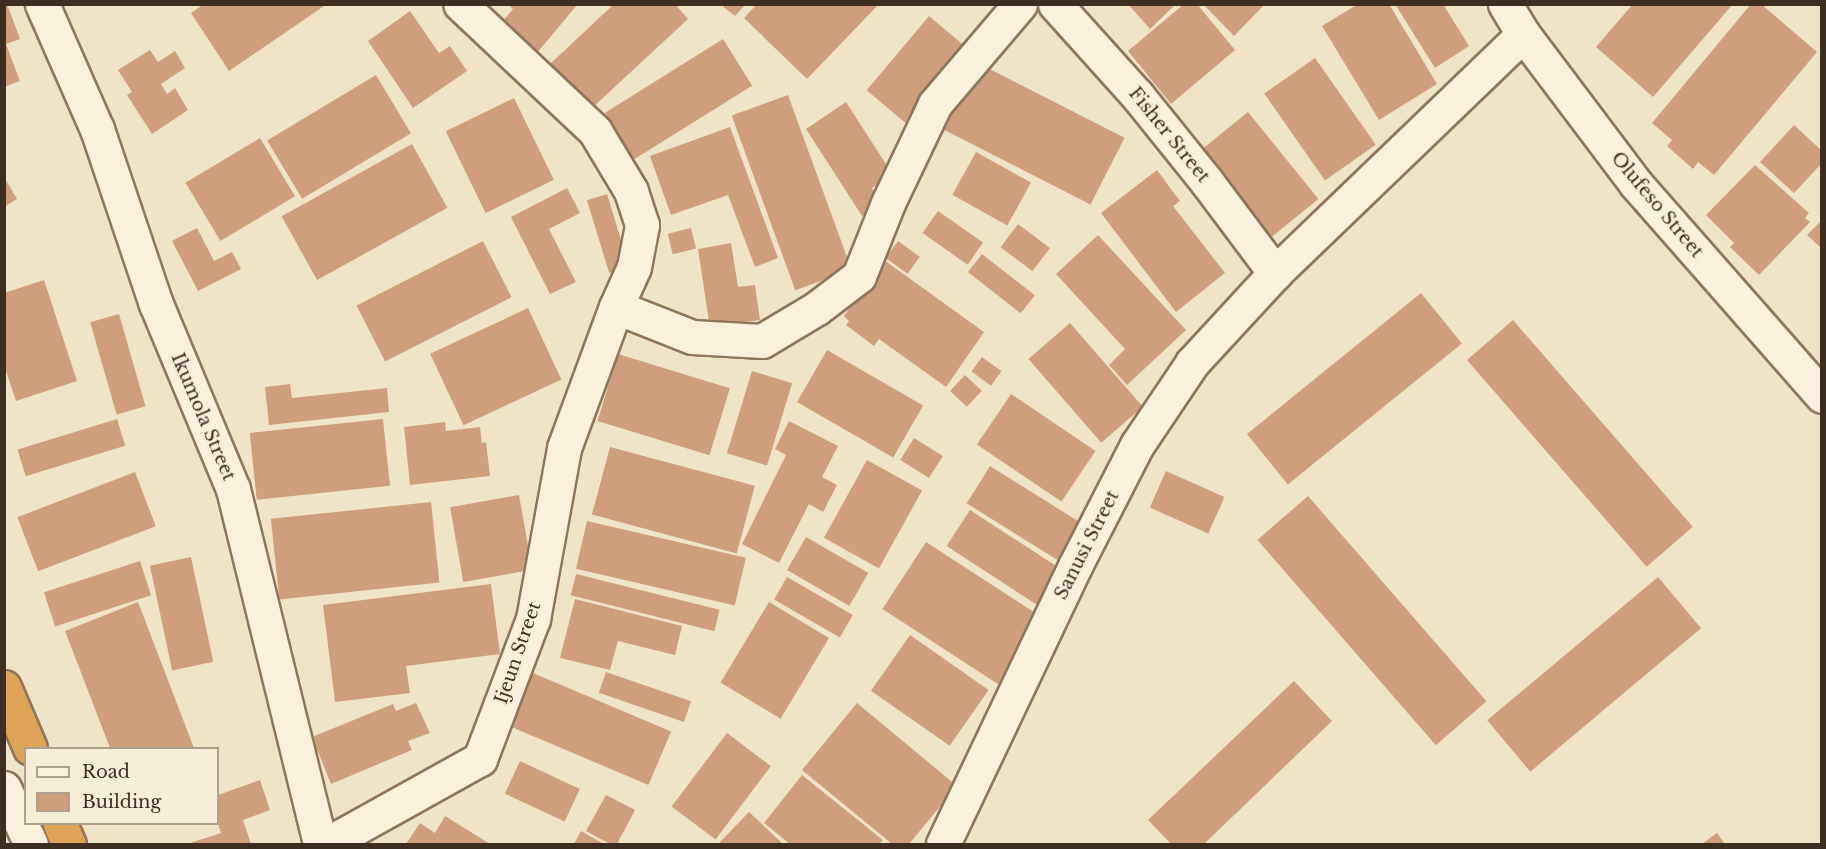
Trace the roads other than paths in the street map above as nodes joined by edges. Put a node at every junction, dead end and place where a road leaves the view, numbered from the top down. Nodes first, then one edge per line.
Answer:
1 (42, 4) edge
2 (460, 4) edge
3 (1020, 4) edge
4 (1055, 4) edge
5 (1505, 4) edge
6 (1523, 34) junction
7 (1275, 273) junction
8 (616, 307) junction
9 (1821, 396) edge
10 (4, 687) edge
11 (30, 747) edge
12 (4, 788) edge
13 (60, 825) edge
14 (31, 844) edge
15 (69, 844) edge
16 (320, 844) edge
17 (327, 844) edge
18 (943, 844) edge

1 - 16 street, Ikumola Street
2 - 8 street, Ijeun Street
3 - 8 street
4 - 7 street, Fisher Street
5 - 6 street, Olufeso Street
6 - 7 street, Sanusi Street
6 - 9 street, Olufeso Street
7 - 18 street, Sanusi Street
8 - 17 street, Ijeun Street
10 - 11 highway
12 - 14 street
13 - 15 highway

